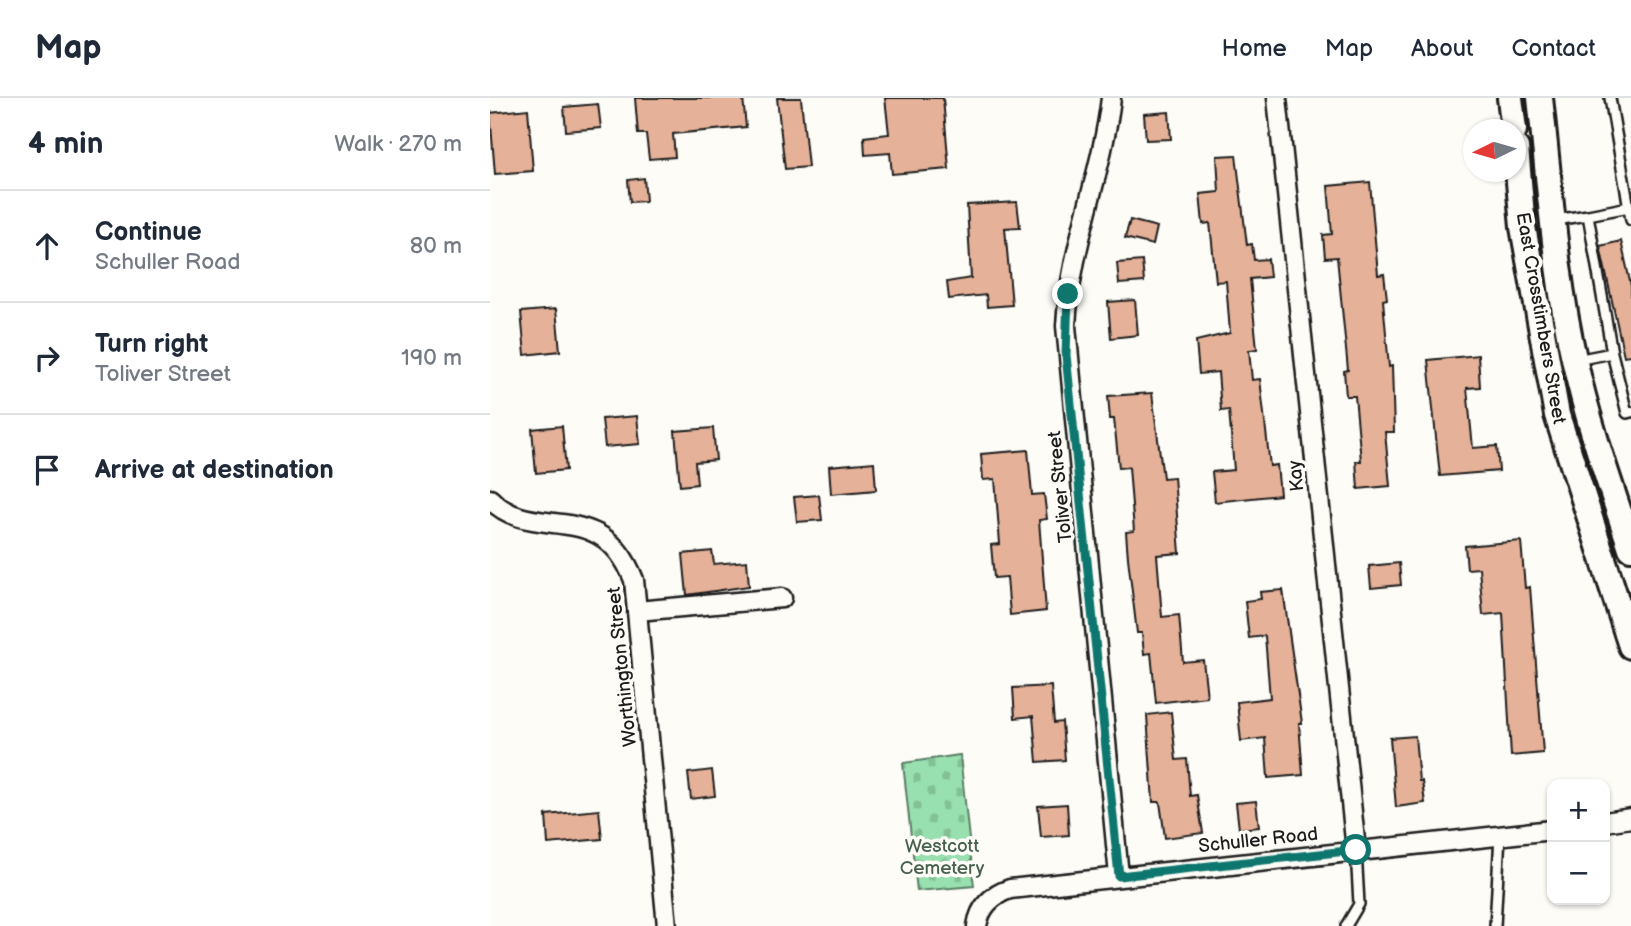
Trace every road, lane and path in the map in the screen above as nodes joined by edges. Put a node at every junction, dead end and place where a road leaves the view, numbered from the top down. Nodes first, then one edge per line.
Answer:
1 (1111, 98) edge
2 (1277, 98) edge
3 (1510, 98) edge
4 (1540, 98) edge
5 (1610, 98) edge
6 (1513, 119) edge
7 (1519, 182) edge
8 (1629, 207) junction
9 (1588, 215) junction
10 (1553, 220) junction
11 (1631, 220) edge
12 (1523, 227) junction
13 (1612, 353) junction
14 (1574, 360) junction
15 (1631, 412) edge
16 (490, 499) edge
17 (1627, 519) edge
18 (1594, 532) junction
19 (1631, 548) edge
20 (782, 598) dead end
21 (637, 611) junction
22 (1631, 646) edge
23 (1631, 818) edge
24 (1610, 821) edge
25 (1547, 830) edge
26 (1500, 835) junction
27 (1356, 850) junction
28 (1119, 876) junction
29 (667, 926) edge
30 (977, 926) edge
31 (1346, 926) edge
32 (1494, 926) edge

1 - 28 street, Toliver Street
2 - 27 street, Kay
3 - 6 main road
4 - 10 main road, East Crosstimbers Street
5 - 8 lane
7 - 12 main road, East Crosstimbers Street
8 - 9 lane
8 - 11 lane
9 - 10 lane
9 - 13 lane
10 - 12 main road
10 - 14 main road, East Crosstimbers Street
12 - 18 main road, East Crosstimbers Street
13 - 14 lane
13 - 15 lane
14 - 17 main road, East Crosstimbers Street
16 - 21 street, Worthington Street
17 - 18 main road
17 - 19 main road, East Crosstimbers Street
18 - 22 main road, East Crosstimbers Street
20 - 21 street
21 - 29 street, Worthington Street
23 - 24 street
25 - 26 street, Schuller Road
26 - 27 street, Schuller Road
26 - 32 lane
27 - 28 street, Schuller Road
27 - 31 lane
28 - 30 street, Schuller Road

